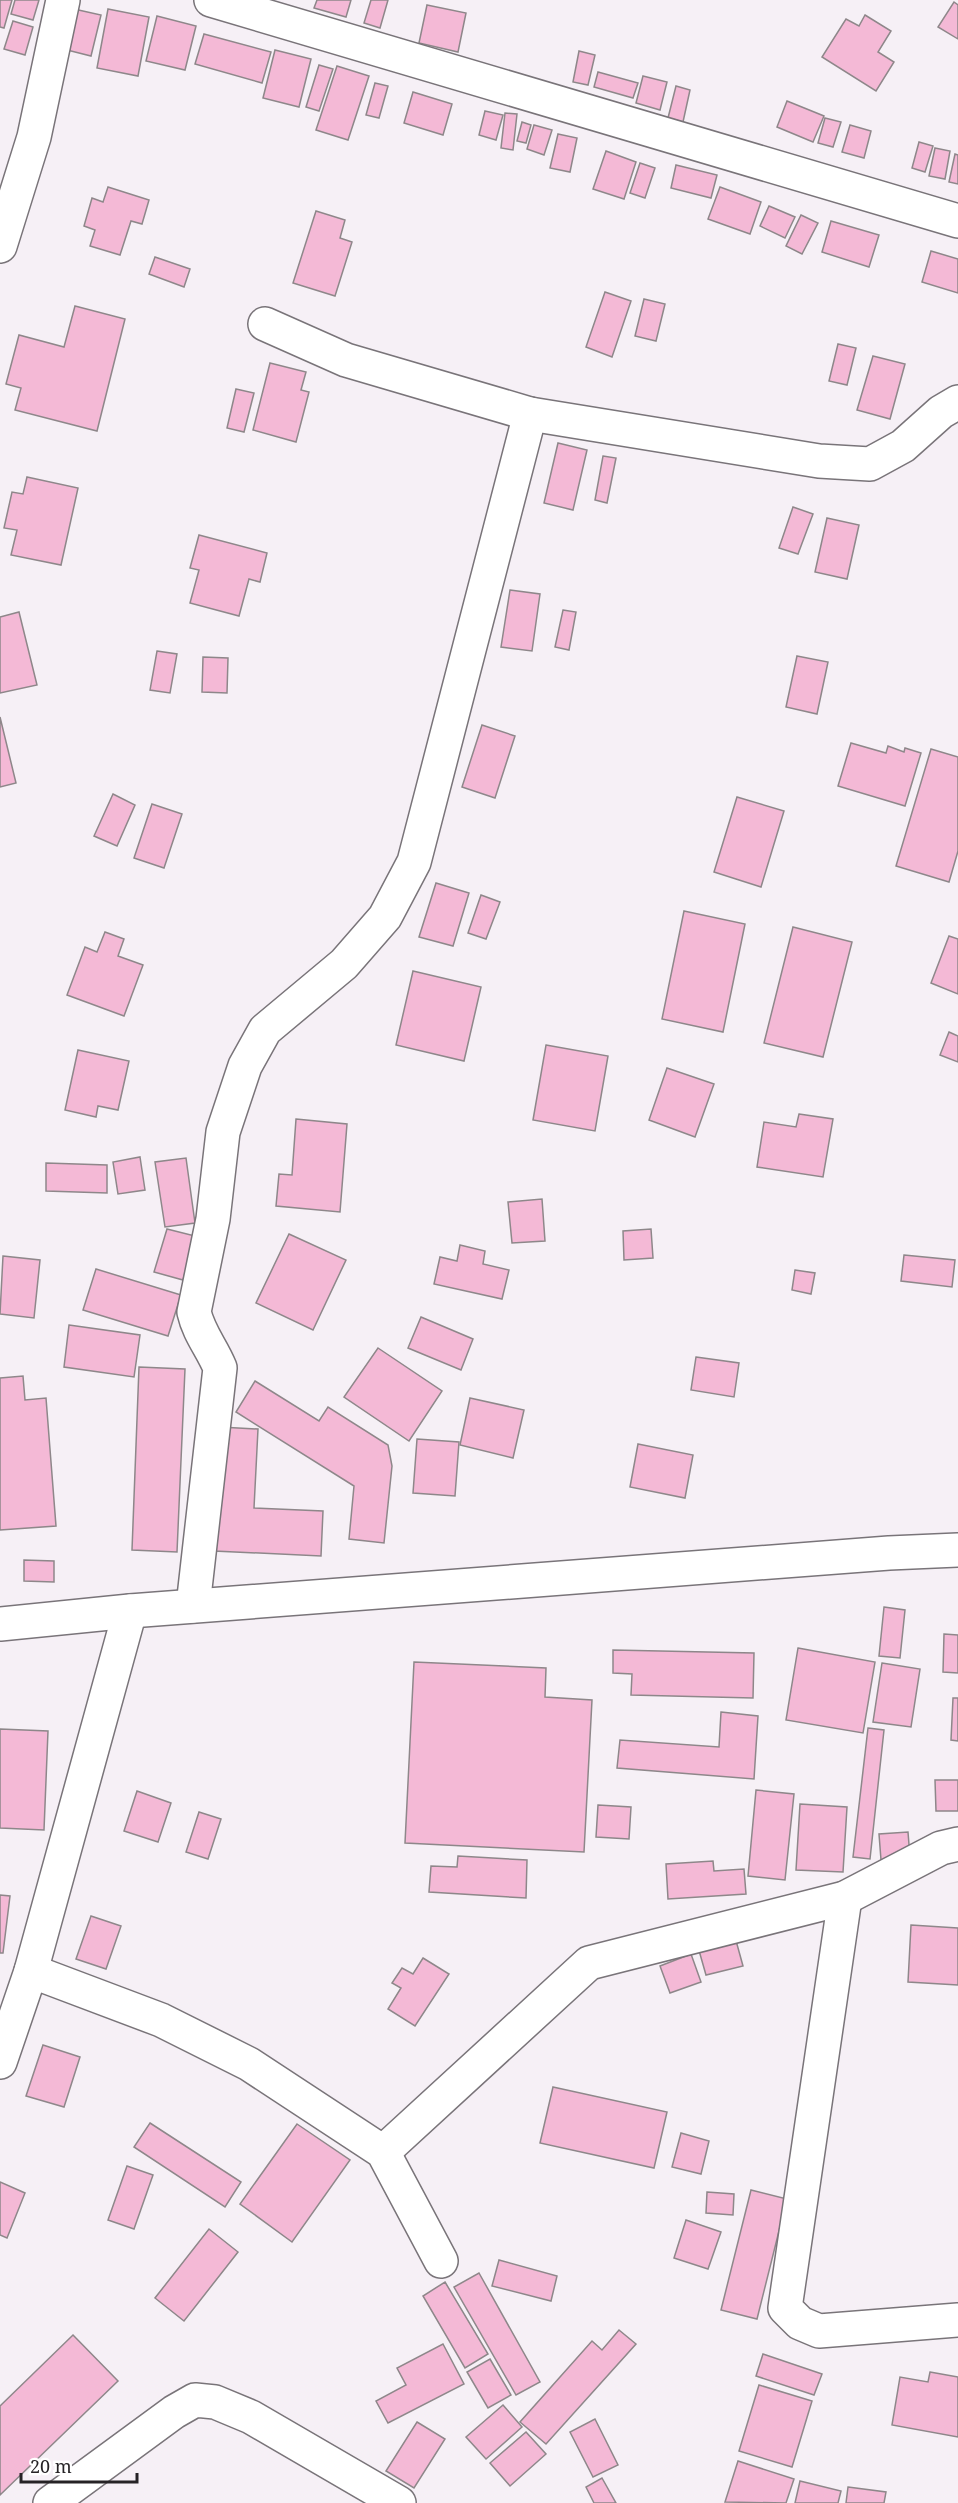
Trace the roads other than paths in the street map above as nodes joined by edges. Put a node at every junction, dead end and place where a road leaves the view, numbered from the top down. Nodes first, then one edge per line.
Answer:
1 (63, 0) edge
2 (211, 0) edge
3 (958, 221) edge
4 (1, 240) edge
5 (265, 324) dead end
6 (958, 402) edge
7 (530, 414) junction
8 (958, 1550) edge
9 (193, 1606) junction
10 (130, 1611) junction
11 (0, 1624) edge
12 (958, 1844) edge
13 (845, 1898) junction
14 (31, 1971) junction
15 (0, 2062) edge
16 (383, 2152) junction
17 (441, 2261) dead end
18 (958, 2320) edge
19 (50, 2503) edge
20 (399, 2503) edge

1 - 4 street
2 - 3 street
5 - 7 street
6 - 7 street
7 - 9 street
8 - 9 street
9 - 10 street
10 - 11 street
10 - 14 street
12 - 13 street
13 - 16 street
13 - 18 street
14 - 15 street
14 - 16 street
16 - 17 street
19 - 20 street

